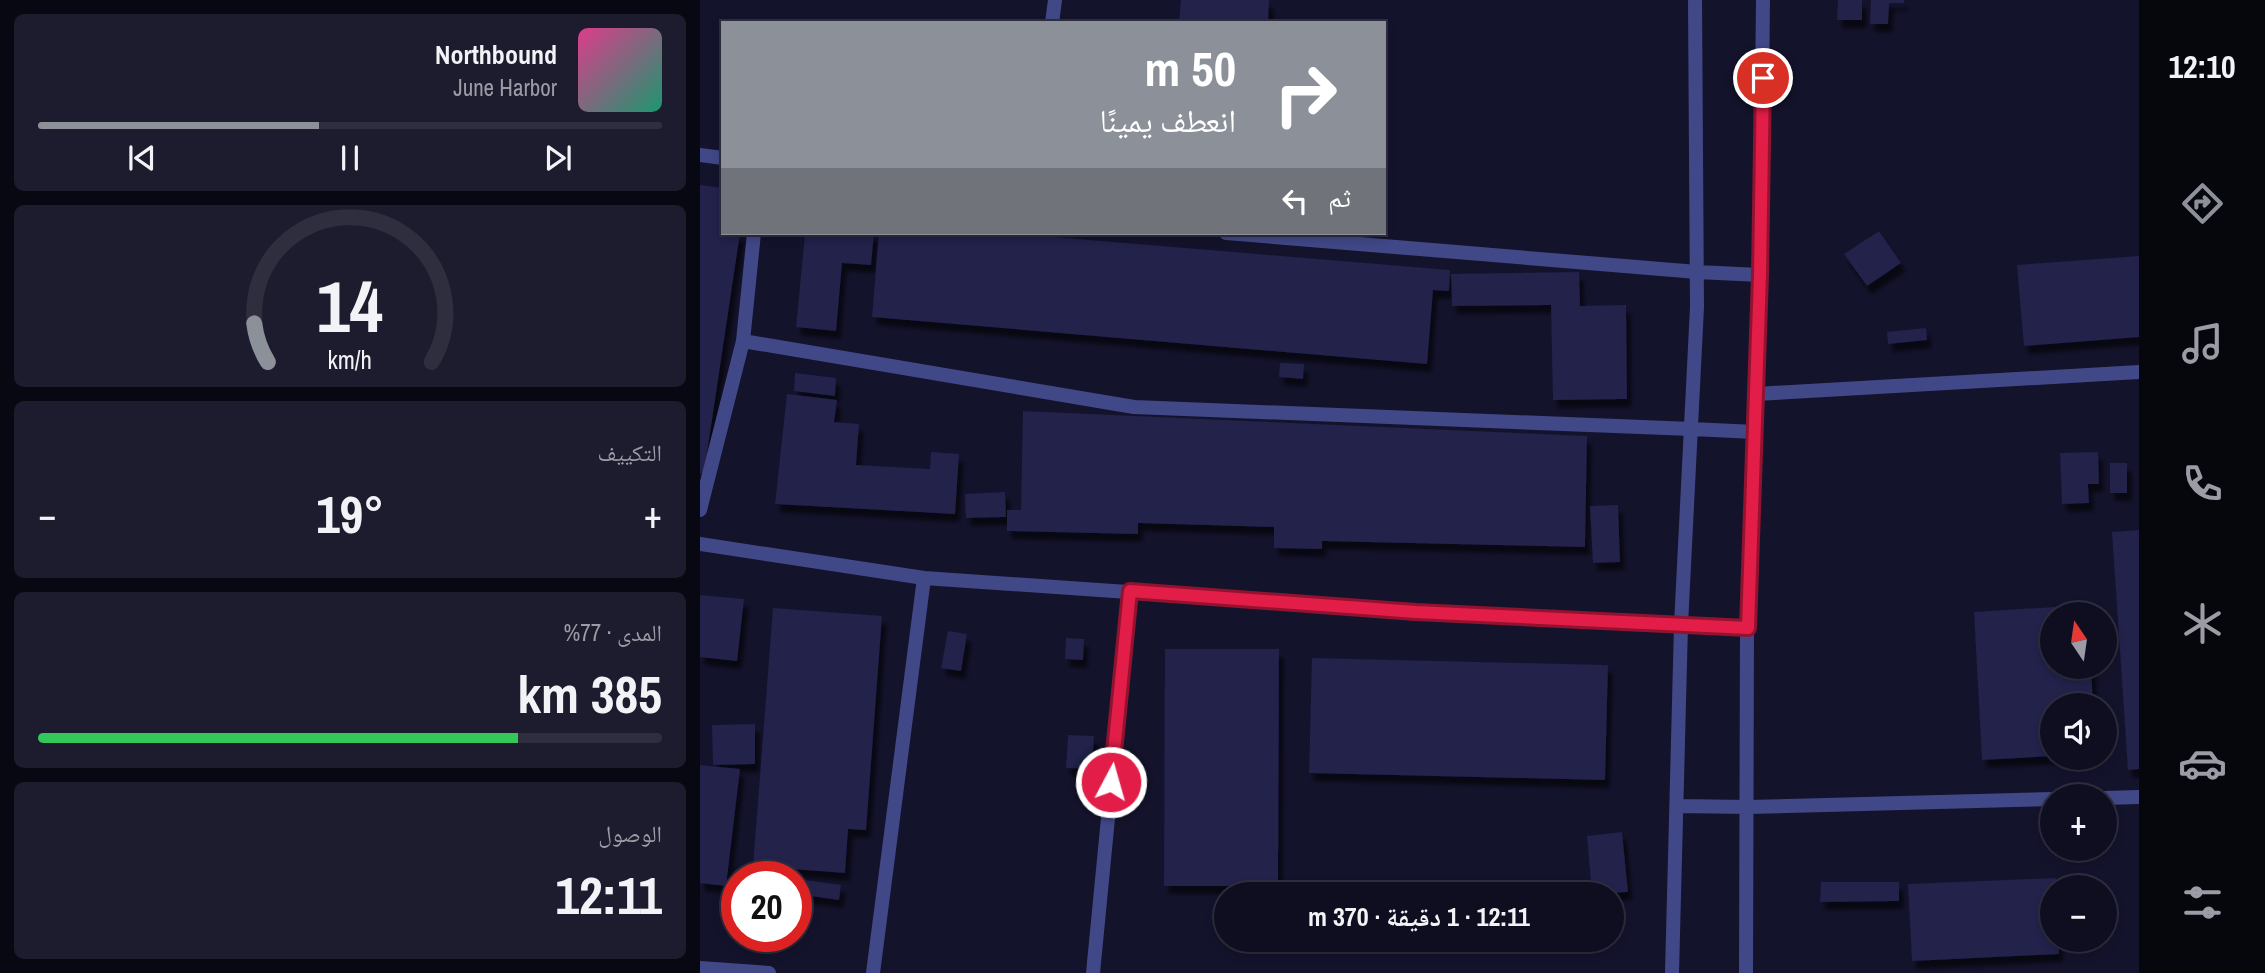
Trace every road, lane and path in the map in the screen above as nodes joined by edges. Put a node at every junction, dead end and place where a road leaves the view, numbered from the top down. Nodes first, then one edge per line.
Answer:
1 (1055, 0) edge
2 (1695, 0) edge
3 (1763, 0) edge
4 (1052, 21) edge
5 (700, 155) edge
6 (721, 158) edge
7 (754, 235) edge
8 (1250, 235) edge
9 (1698, 272) junction
10 (1760, 275) junction
11 (743, 341) junction
12 (2139, 372) edge
13 (1756, 394) junction
14 (1692, 429) junction
15 (1755, 432) junction
16 (700, 510) edge
17 (700, 544) edge
18 (924, 578) junction
19 (1130, 591) junction
20 (1681, 625) junction
21 (1748, 628) junction
22 (2139, 797) edge
23 (2117, 798) edge
24 (2040, 799) edge
25 (1678, 806) junction
26 (1748, 807) junction
27 (700, 968) edge
28 (769, 973) edge
29 (873, 973) edge
30 (1093, 973) edge
31 (1672, 973) edge
32 (1746, 973) edge

1 - 4 street
2 - 9 street
3 - 10 street
5 - 6 street
7 - 11 street
8 - 9 street
9 - 10 street
9 - 14 street
10 - 13 street
11 - 14 street
11 - 16 street
12 - 13 street
13 - 15 street
14 - 15 street
14 - 20 street
15 - 21 street
17 - 18 street
18 - 19 street
18 - 29 street
19 - 20 street
19 - 30 street
20 - 21 street
20 - 25 street
21 - 26 street
22 - 23 street
24 - 26 street
25 - 26 street
25 - 31 street
26 - 32 street
27 - 28 street

